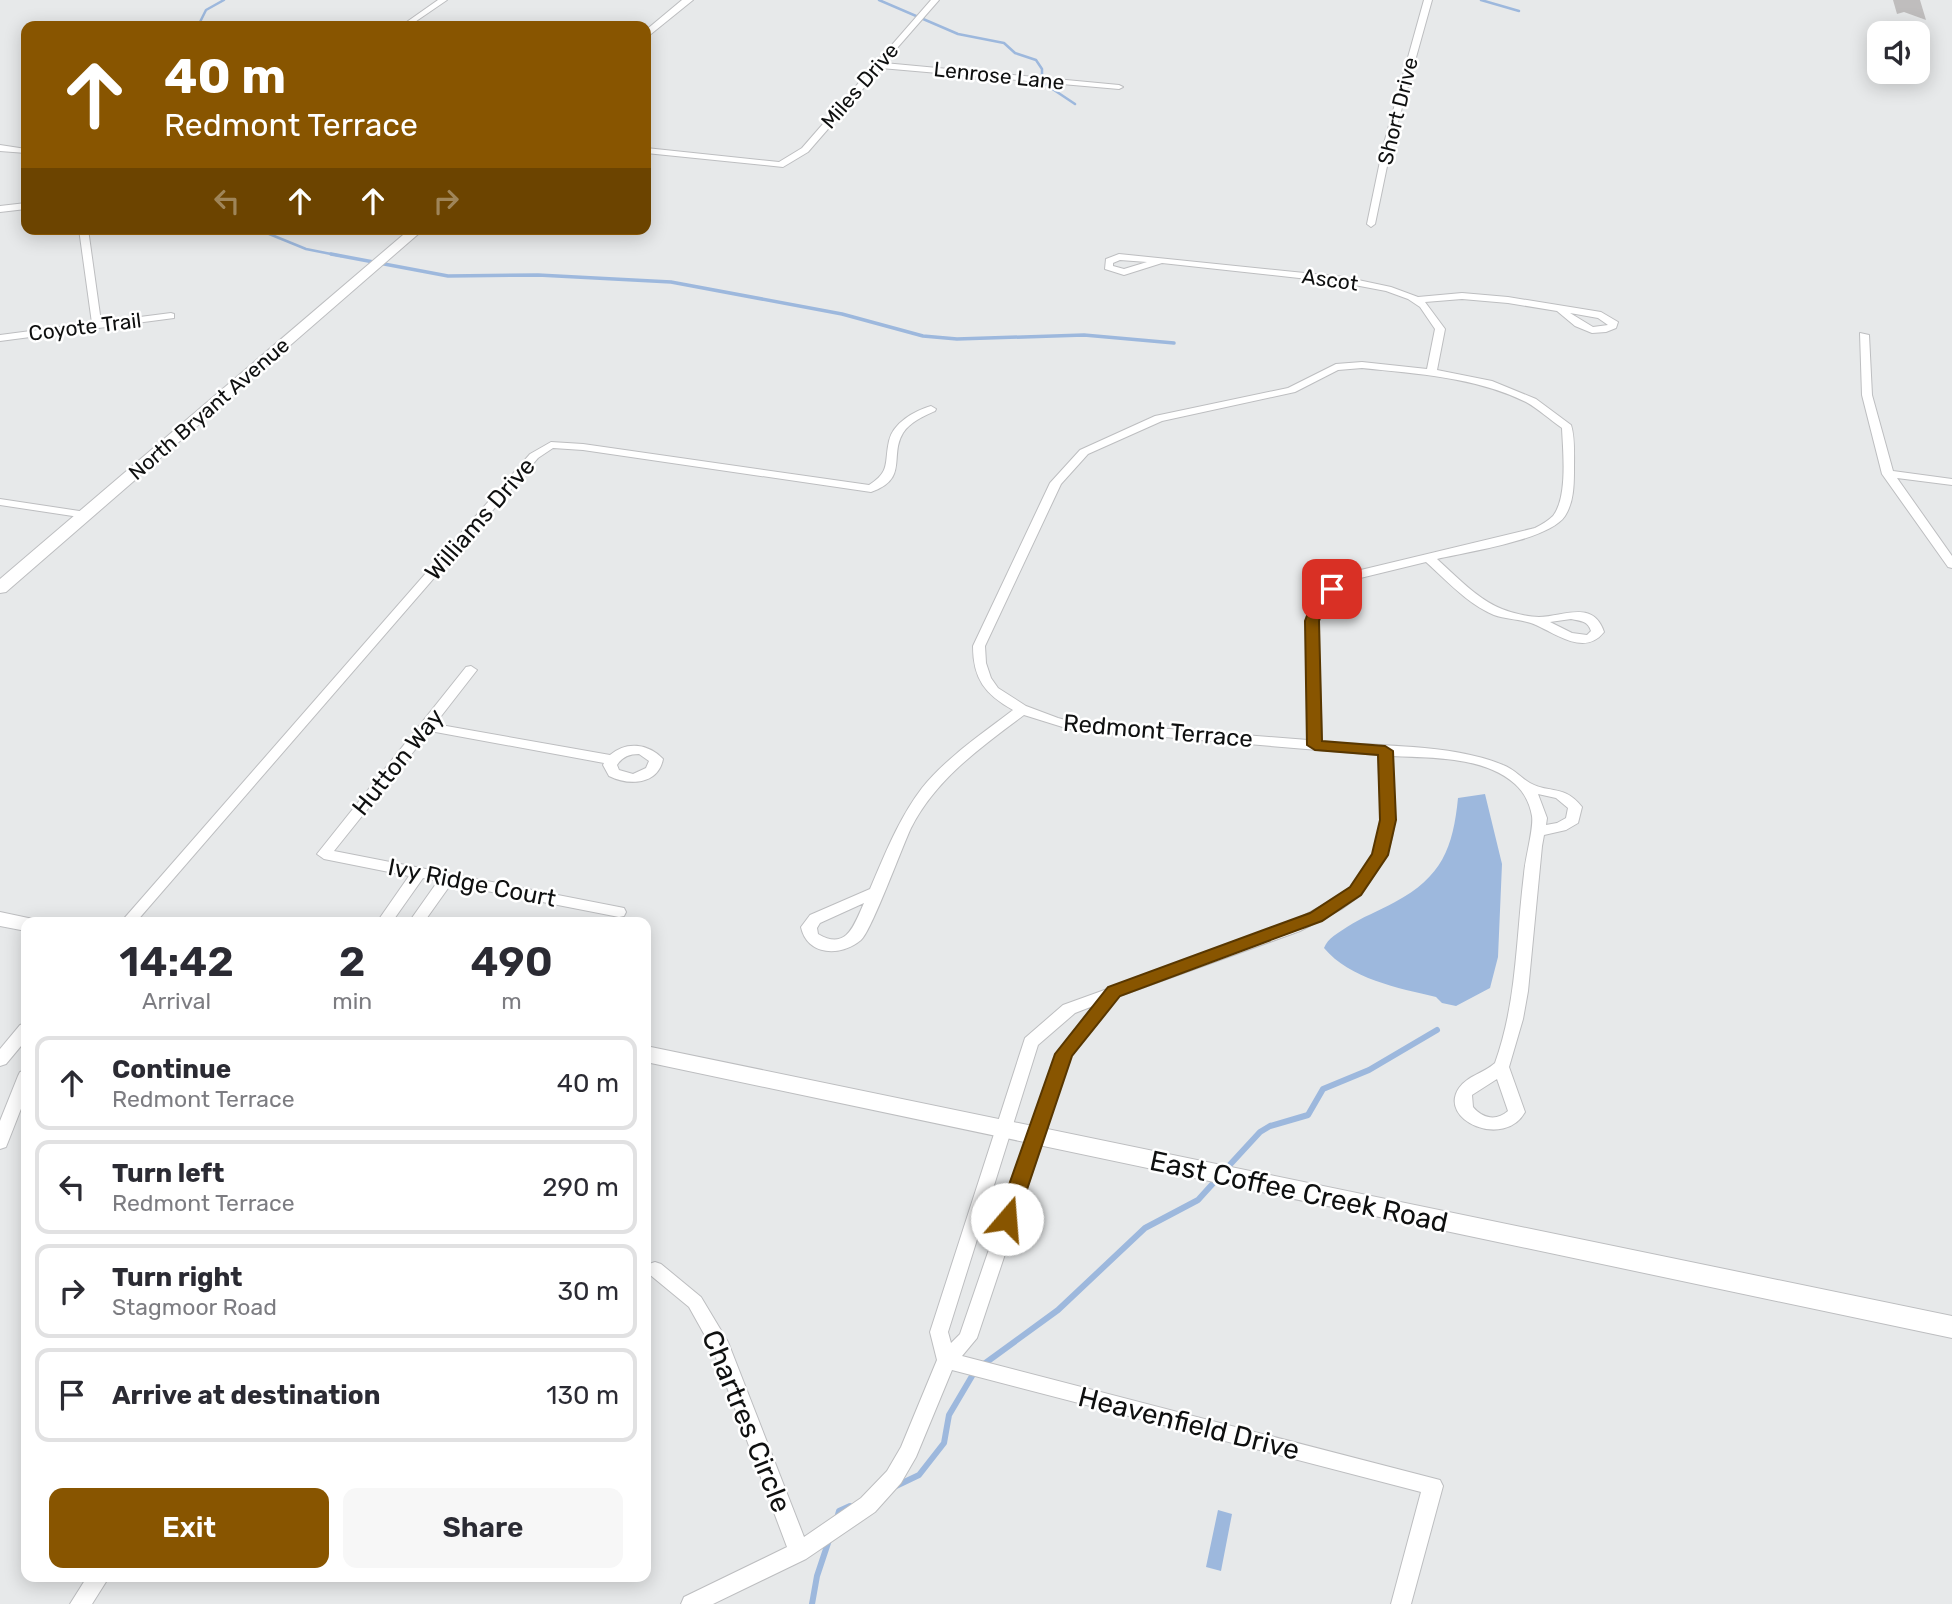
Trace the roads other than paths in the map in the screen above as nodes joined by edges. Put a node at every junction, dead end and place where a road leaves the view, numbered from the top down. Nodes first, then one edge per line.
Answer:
1 (443, 0) edge
2 (688, 0) edge
3 (935, 0) edge
4 (1428, 0) edge
5 (412, 21) edge
6 (651, 31) edge
7 (878, 65) junction
8 (1119, 87) dead end
9 (0, 148) edge
10 (21, 150) edge
11 (651, 152) edge
12 (21, 207) edge
13 (0, 209) edge
14 (1371, 224) dead end
15 (84, 235) edge
16 (411, 235) edge
17 (1160, 261) dead end
18 (1416, 300) junction
19 (1561, 310) dead end
20 (171, 316) dead end
21 (97, 326) junction
22 (1864, 335) dead end
23 (0, 338) edge
24 (1431, 372) junction
25 (931, 409) dead end
26 (1888, 474) junction
27 (1952, 482) edge
28 (0, 502) edge
29 (86, 516) junction
30 (1429, 558) junction
31 (1952, 564) edge
32 (0, 588) edge
33 (1537, 621) dead end
34 (471, 670) dead end
35 (1023, 710) junction
36 (426, 726) junction
37 (1315, 745) junction
38 (1385, 751) junction
39 (612, 760) dead end
40 (1529, 788) junction
41 (1536, 831) junction
42 (324, 854) joint
43 (419, 873) junction
44 (448, 878) junction
45 (874, 893) dead end
46 (619, 912) dead end
47 (132, 917) edge
48 (388, 917) edge
49 (420, 917) edge
50 (0, 919) edge
51 (21, 923) edge
52 (1114, 992) junction
53 (21, 1035) edge
54 (651, 1055) edge
55 (0, 1060) edge
56 (1501, 1067) dead end
57 (21, 1086) edge
58 (4, 1122) edge
59 (1003, 1129) junction
60 (1034, 1135) junction
61 (0, 1142) edge
62 (655, 1269) dead end
63 (1952, 1327) edge
64 (946, 1360) junction
65 (800, 1552) junction
66 (95, 1582) edge
67 (80, 1604) edge
68 (691, 1604) edge
69 (1401, 1604) edge

1 - 5 street
2 - 6 street
3 - 7 street, Miles Drive
4 - 14 street, Short Drive
7 - 8 street, Lenrose Lane
7 - 11 street, Miles Drive
9 - 10 street
12 - 13 street
15 - 21 street
16 - 29 street, North Bryant Avenue
17 - 18 street, Ascot
18 - 19 street
18 - 24 street, Ascot
20 - 21 street, Coyote Trail
21 - 23 street, Coyote Trail
22 - 26 street
24 - 30 street, Redmont Terrace
24 - 35 street, Redmont Terrace
25 - 47 street, Williams Drive
26 - 27 street
26 - 31 street
28 - 29 street
29 - 32 street, North Bryant Avenue
30 - 33 street
30 - 37 street
34 - 36 street, Hutton Way
35 - 37 street, Redmont Terrace
35 - 45 street
36 - 39 street
36 - 42 street, Hutton Way
37 - 38 street, Redmont Terrace
38 - 40 street, Redmont Terrace
38 - 52 street
40 - 41 street
40 - 41 street, Redmont Terrace
41 - 56 street
42 - 43 street, Ivy Ridge Court
43 - 44 street, Ivy Ridge Court
43 - 48 street
44 - 46 street, Ivy Ridge Court
44 - 49 street
50 - 51 street
52 - 59 street
52 - 60 street
53 - 55 street
54 - 59 street, East Coffee Creek Road
57 - 58 street
58 - 61 street
59 - 60 street, East Coffee Creek Road
59 - 64 street
60 - 63 street, East Coffee Creek Road
60 - 64 street
62 - 65 street, Chartres Circle
64 - 65 street
64 - 69 street, Heavenfield Drive
65 - 68 street
66 - 67 street

